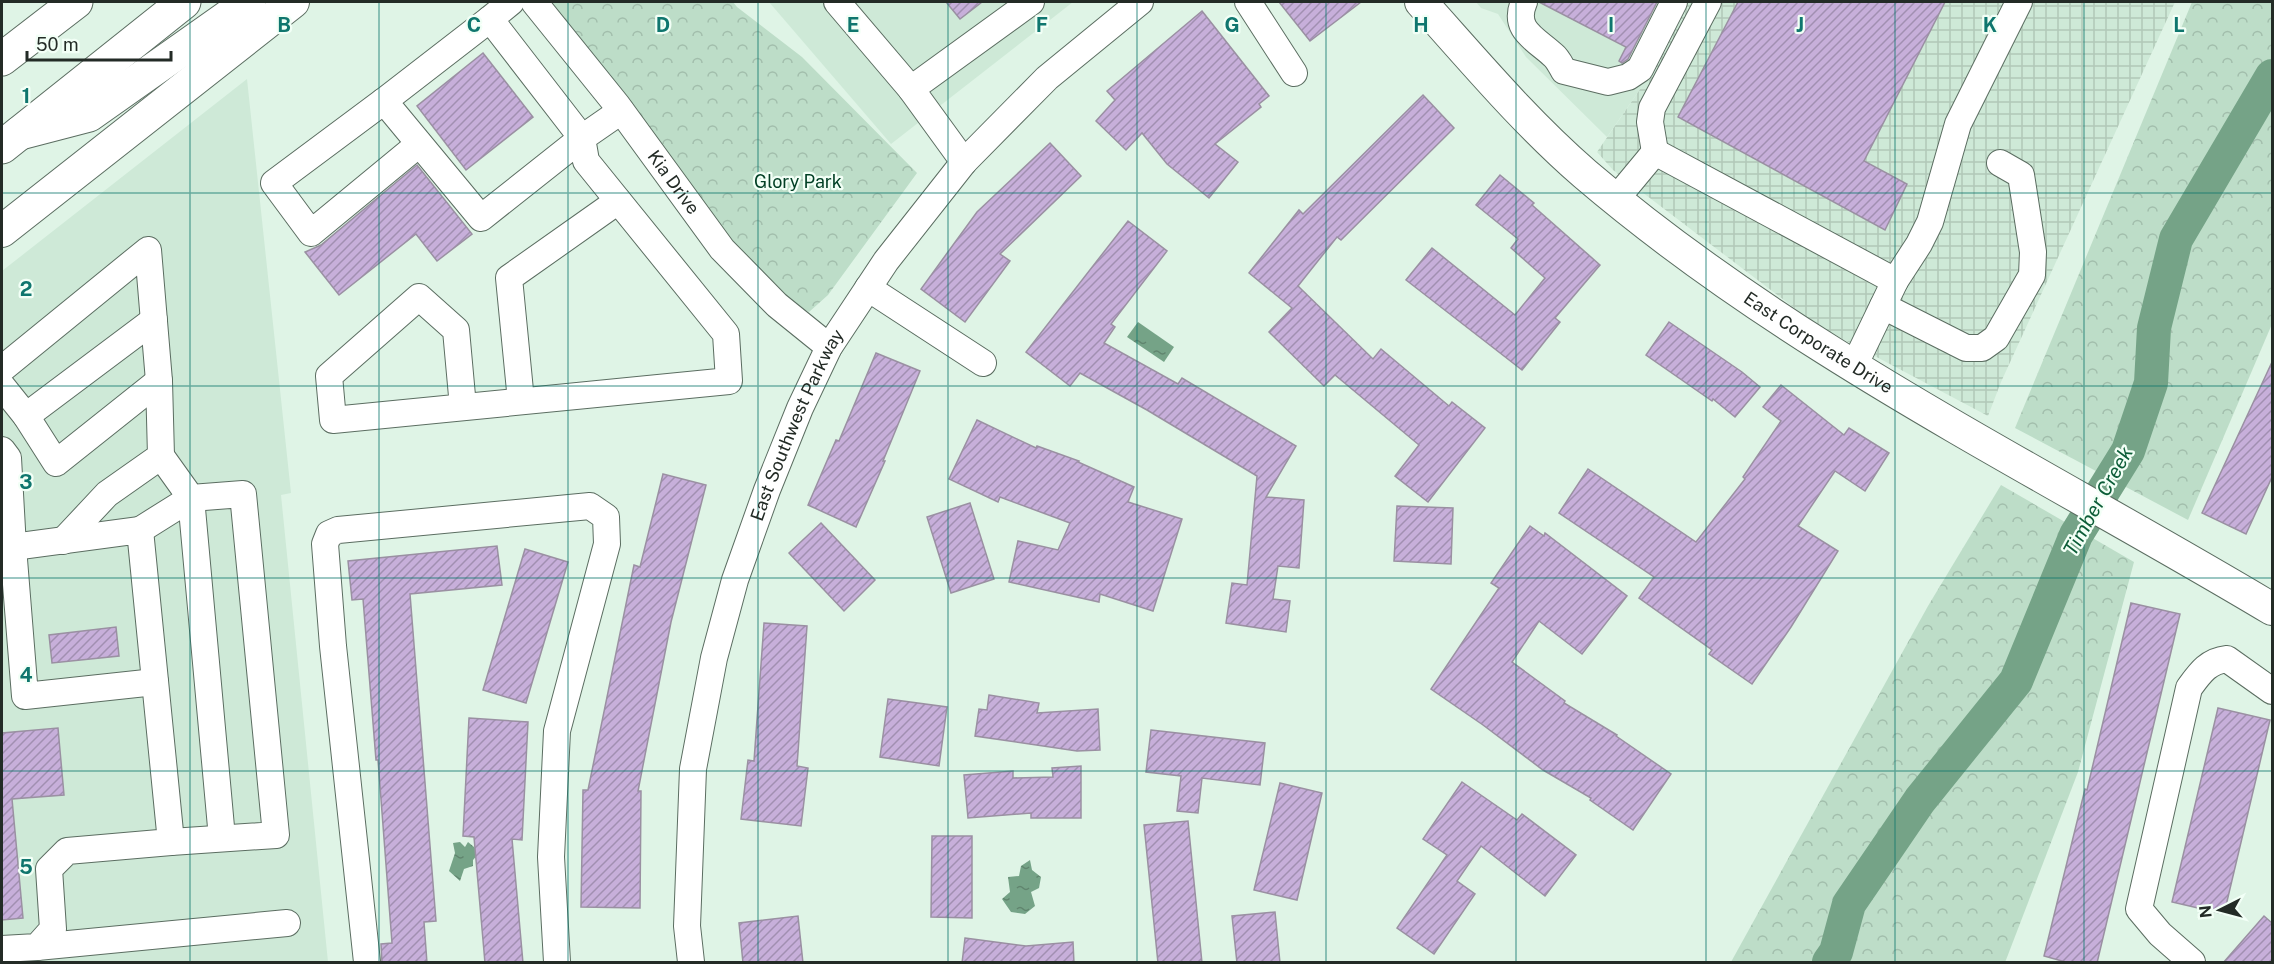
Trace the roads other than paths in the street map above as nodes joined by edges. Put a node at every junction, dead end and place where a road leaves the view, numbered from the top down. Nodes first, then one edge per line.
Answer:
1 (76, 2) edge
2 (153, 2) edge
3 (184, 2) edge
4 (249, 2) edge
5 (293, 2) edge
6 (511, 2) edge
7 (534, 2) edge
8 (837, 2) edge
9 (1031, 2) edge
10 (1140, 2) edge
11 (1248, 2) edge
12 (1421, 2) edge
13 (1524, 2) edge
14 (1674, 2) edge
15 (1708, 2) edge
16 (2019, 2) edge
17 (1114, 10) edge
18 (490, 19) junction
19 (2, 59) edge
20 (1294, 73) dead end
21 (911, 89) junction
22 (384, 101) junction
23 (624, 115) junction
24 (8, 134) edge
25 (582, 138) junction
26 (419, 144) junction
27 (1655, 152) junction
28 (964, 162) junction
29 (2000, 162) dead end
30 (1616, 198) junction
31 (618, 201) junction
32 (2, 231) edge
33 (1895, 281) junction
34 (868, 288) junction
35 (1883, 306) junction
36 (154, 320) junction
37 (830, 347) junction
38 (982, 363) dead end
39 (1854, 366) junction
40 (2, 369) edge
41 (159, 381) junction
42 (2, 386) edge
43 (521, 401) junction
44 (463, 407) junction
45 (26, 416) junction
46 (2, 450) edge
47 (161, 456) junction
48 (191, 498) junction
49 (140, 530) junction
50 (63, 541) junction
51 (7, 546) edge
52 (2272, 609) edge
53 (155, 682) junction
54 (2272, 691) edge
55 (222, 838) junction
56 (171, 842) junction
57 (286, 923) dead end
58 (37, 947) junction
59 (2, 950) edge
60 (367, 963) edge
61 (557, 963) edge
62 (691, 963) edge
63 (2192, 963) edge

1 - 19 highway
2 - 24 highway
3 - 24 highway
4 - 24 highway
5 - 32 main road
6 - 18 street
7 - 23 street, Kia Drive
8 - 21 street
9 - 21 street
10 - 17 street, East Southwest Parkway
11 - 20 street
12 - 30 main road, East Corporate Drive
13 - 14 street
15 - 27 street
16 - 33 street
17 - 28 street, East Southwest Parkway
18 - 22 street
18 - 25 street
21 - 28 street
22 - 26 street
22 - 26 street
23 - 25 street
23 - 37 street, Kia Drive
25 - 26 street
25 - 31 street
27 - 30 street
27 - 33 street
28 - 34 street, East Southwest Parkway
29 - 35 street
30 - 39 main road, East Corporate Drive
31 - 43 street
31 - 43 street
33 - 35 street
34 - 37 street, East Southwest Parkway
34 - 38 street
35 - 39 street
36 - 40 street
36 - 41 street
36 - 45 street
37 - 62 street, East Southwest Parkway
39 - 52 main road, East Corporate Drive
41 - 45 street
41 - 47 street
42 - 45 street
43 - 44 street
44 - 44 street
46 - 51 street
47 - 48 street
47 - 50 street
48 - 49 street
48 - 55 street
48 - 55 street
49 - 50 street
49 - 53 street
50 - 51 street
51 - 53 street
53 - 56 street
54 - 63 street
55 - 56 street
56 - 58 street
57 - 58 street
58 - 59 street
60 - 61 street

